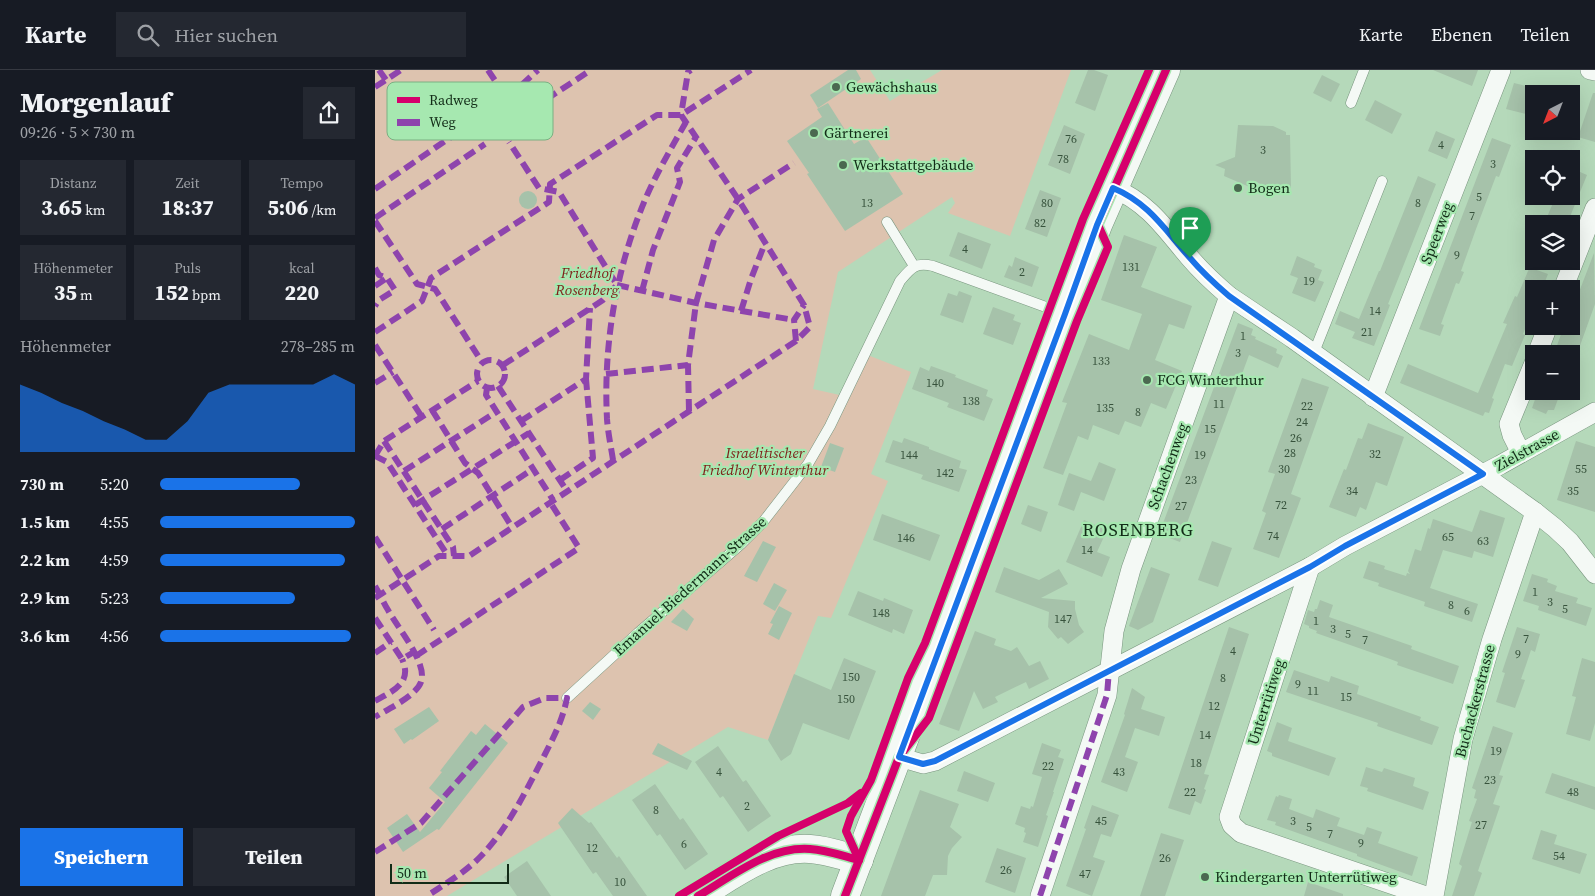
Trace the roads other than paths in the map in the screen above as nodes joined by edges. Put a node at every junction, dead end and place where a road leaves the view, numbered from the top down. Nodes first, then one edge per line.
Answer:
1 (1166, 70) edge
2 (1364, 70) edge
3 (1501, 70) edge
4 (1590, 70) edge
5 (1595, 71) edge
6 (1351, 103) dead end
7 (1382, 181) dead end
8 (1113, 188) junction
9 (1595, 208) edge
10 (887, 222) dead end
11 (914, 266) junction
12 (1567, 280) edge
13 (1229, 296) junction
14 (1065, 314) junction
15 (1313, 355) junction
16 (1525, 385) edge
17 (1373, 397) junction
18 (1595, 412) edge
19 (1521, 454) junction
20 (1483, 474) junction
21 (1535, 512) junction
22 (1310, 567) junction
23 (1595, 574) edge
24 (1109, 670) junction
25 (567, 698) dead end
26 (899, 757) junction
27 (859, 860) junction
28 (698, 896) edge
29 (845, 896) edge
30 (1041, 896) edge
31 (1426, 896) edge
32 (1434, 896) edge

1 - 8 main road
2 - 6 lane
3 - 17 street, Speerweg
4 - 5 street
7 - 15 lane
8 - 13 street
8 - 14 main road
9 - 12 street
10 - 11 lane
11 - 14 lane
11 - 25 lane, Emanuel-Biedermann-Strasse
13 - 15 street
13 - 24 street, Schachenweg
14 - 26 main road
15 - 17 street
16 - 19 street
17 - 20 street
18 - 19 street, Zielstrasse
19 - 20 street, Zielstrasse
20 - 21 street
20 - 22 street, Zielstrasse
21 - 23 street
21 - 32 street, Buchackerstrasse
22 - 24 street, Zielstrasse
22 - 31 street, Unterrütiweg
24 - 26 street, Zielstrasse
24 - 30 street, Schachenweg
26 - 27 main road
27 - 28 main road
27 - 29 main road

